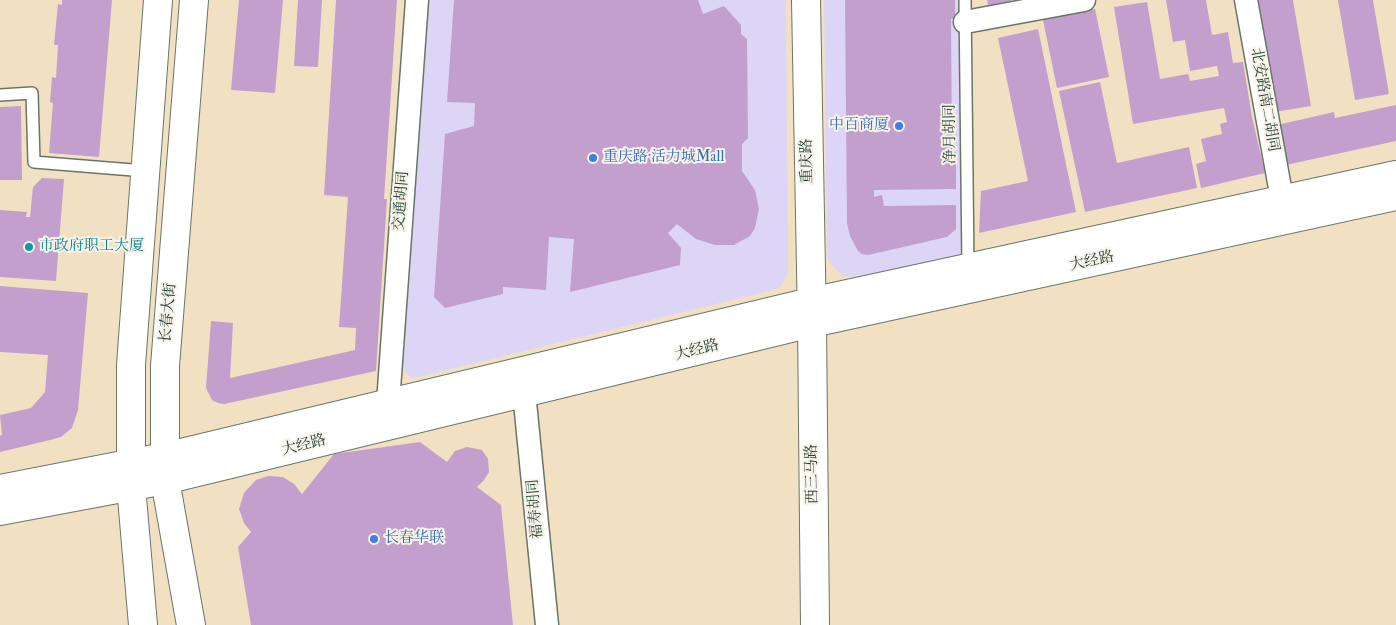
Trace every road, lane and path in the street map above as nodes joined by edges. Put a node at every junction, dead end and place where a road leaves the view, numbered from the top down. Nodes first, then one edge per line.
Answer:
1 (158, 0) edge
2 (194, 0) edge
3 (417, 0) edge
4 (806, 0) edge
5 (1084, 0) edge
6 (1246, 0) edge
7 (965, 11) edge
8 (0, 95) edge
9 (145, 171) junction
10 (1396, 174) edge
11 (1396, 196) edge
12 (1282, 199) junction
13 (968, 268) junction
14 (811, 312) junction
15 (524, 392) junction
16 (388, 403) junction
17 (165, 468) junction
18 (131, 474) junction
19 (0, 489) edge
20 (0, 512) edge
21 (143, 625) edge
22 (191, 625) edge
23 (546, 625) edge
24 (815, 625) edge

1 - 9 main road
2 - 17 main road, 长春大街
3 - 16 street, 交通胡同
4 - 14 main road, 重庆路
5 - 7 street
6 - 12 street, 北安路南二胡同
7 - 13 lane, 净月胡同
8 - 9 lane
9 - 18 main road
10 - 12 main road, 大经路
11 - 14 main road, 大经路
12 - 13 main road, 大经路
13 - 14 main road, 大经路
14 - 15 main road, 大经路
14 - 16 main road, 大经路
14 - 24 main road, 西三马路
15 - 17 main road, 大经路
15 - 23 street, 福寿胡同
16 - 17 main road, 大经路
17 - 18 main road, 大经路
17 - 22 main road, 长春大街
18 - 19 main road, 大经路
18 - 20 main road, 大经路
18 - 21 main road

